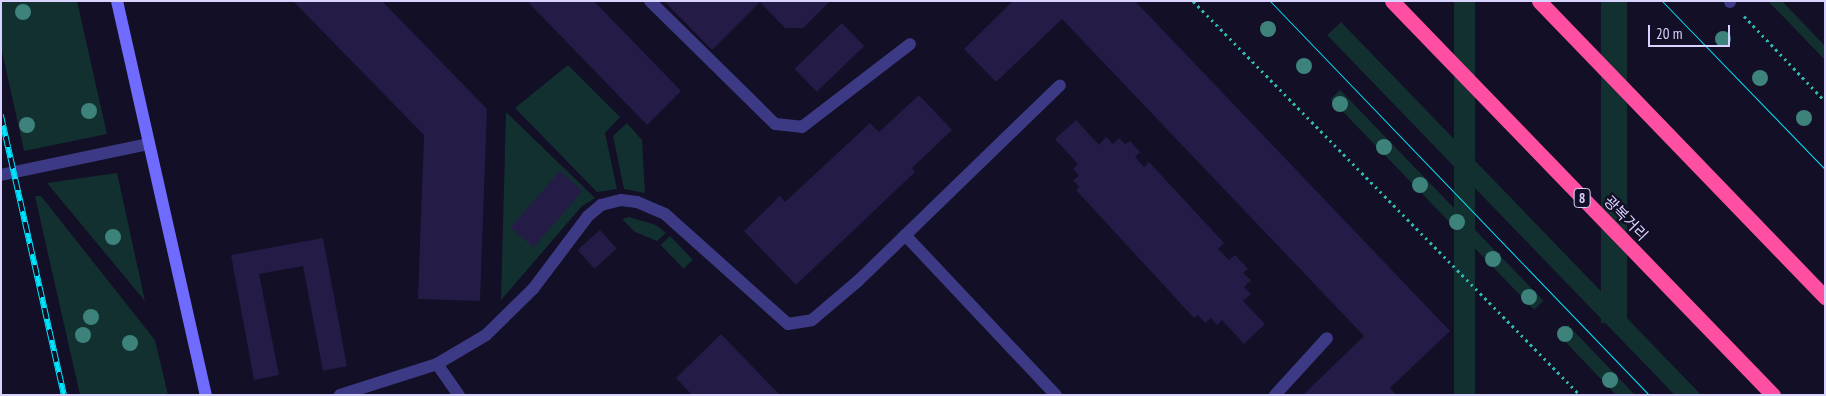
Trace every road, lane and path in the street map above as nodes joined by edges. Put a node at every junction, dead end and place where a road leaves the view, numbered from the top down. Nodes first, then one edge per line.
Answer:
1 (118, 1) edge
2 (650, 1) edge
3 (1194, 1) edge
4 (1392, 1) edge
5 (1539, 1) edge
6 (1730, 1) edge
7 (910, 44) dead end
8 (1060, 85) dead end
9 (1825, 100) edge
10 (148, 144) junction
11 (1, 175) edge
12 (905, 235) junction
13 (1825, 297) edge
14 (1327, 338) dead end
15 (437, 364) junction
16 (206, 395) edge
17 (340, 395) edge
18 (459, 395) edge
19 (1056, 395) edge
20 (1275, 395) edge
21 (1580, 395) edge
22 (1773, 395) edge

1 - 10 street
2 - 7 street
3 - 21 path
4 - 22 highway, 광복거리 / 8
5 - 13 highway
6 - 9 path
8 - 12 street
10 - 11 street
10 - 16 street
12 - 15 street
12 - 19 street
14 - 20 street
15 - 17 street
15 - 18 street

